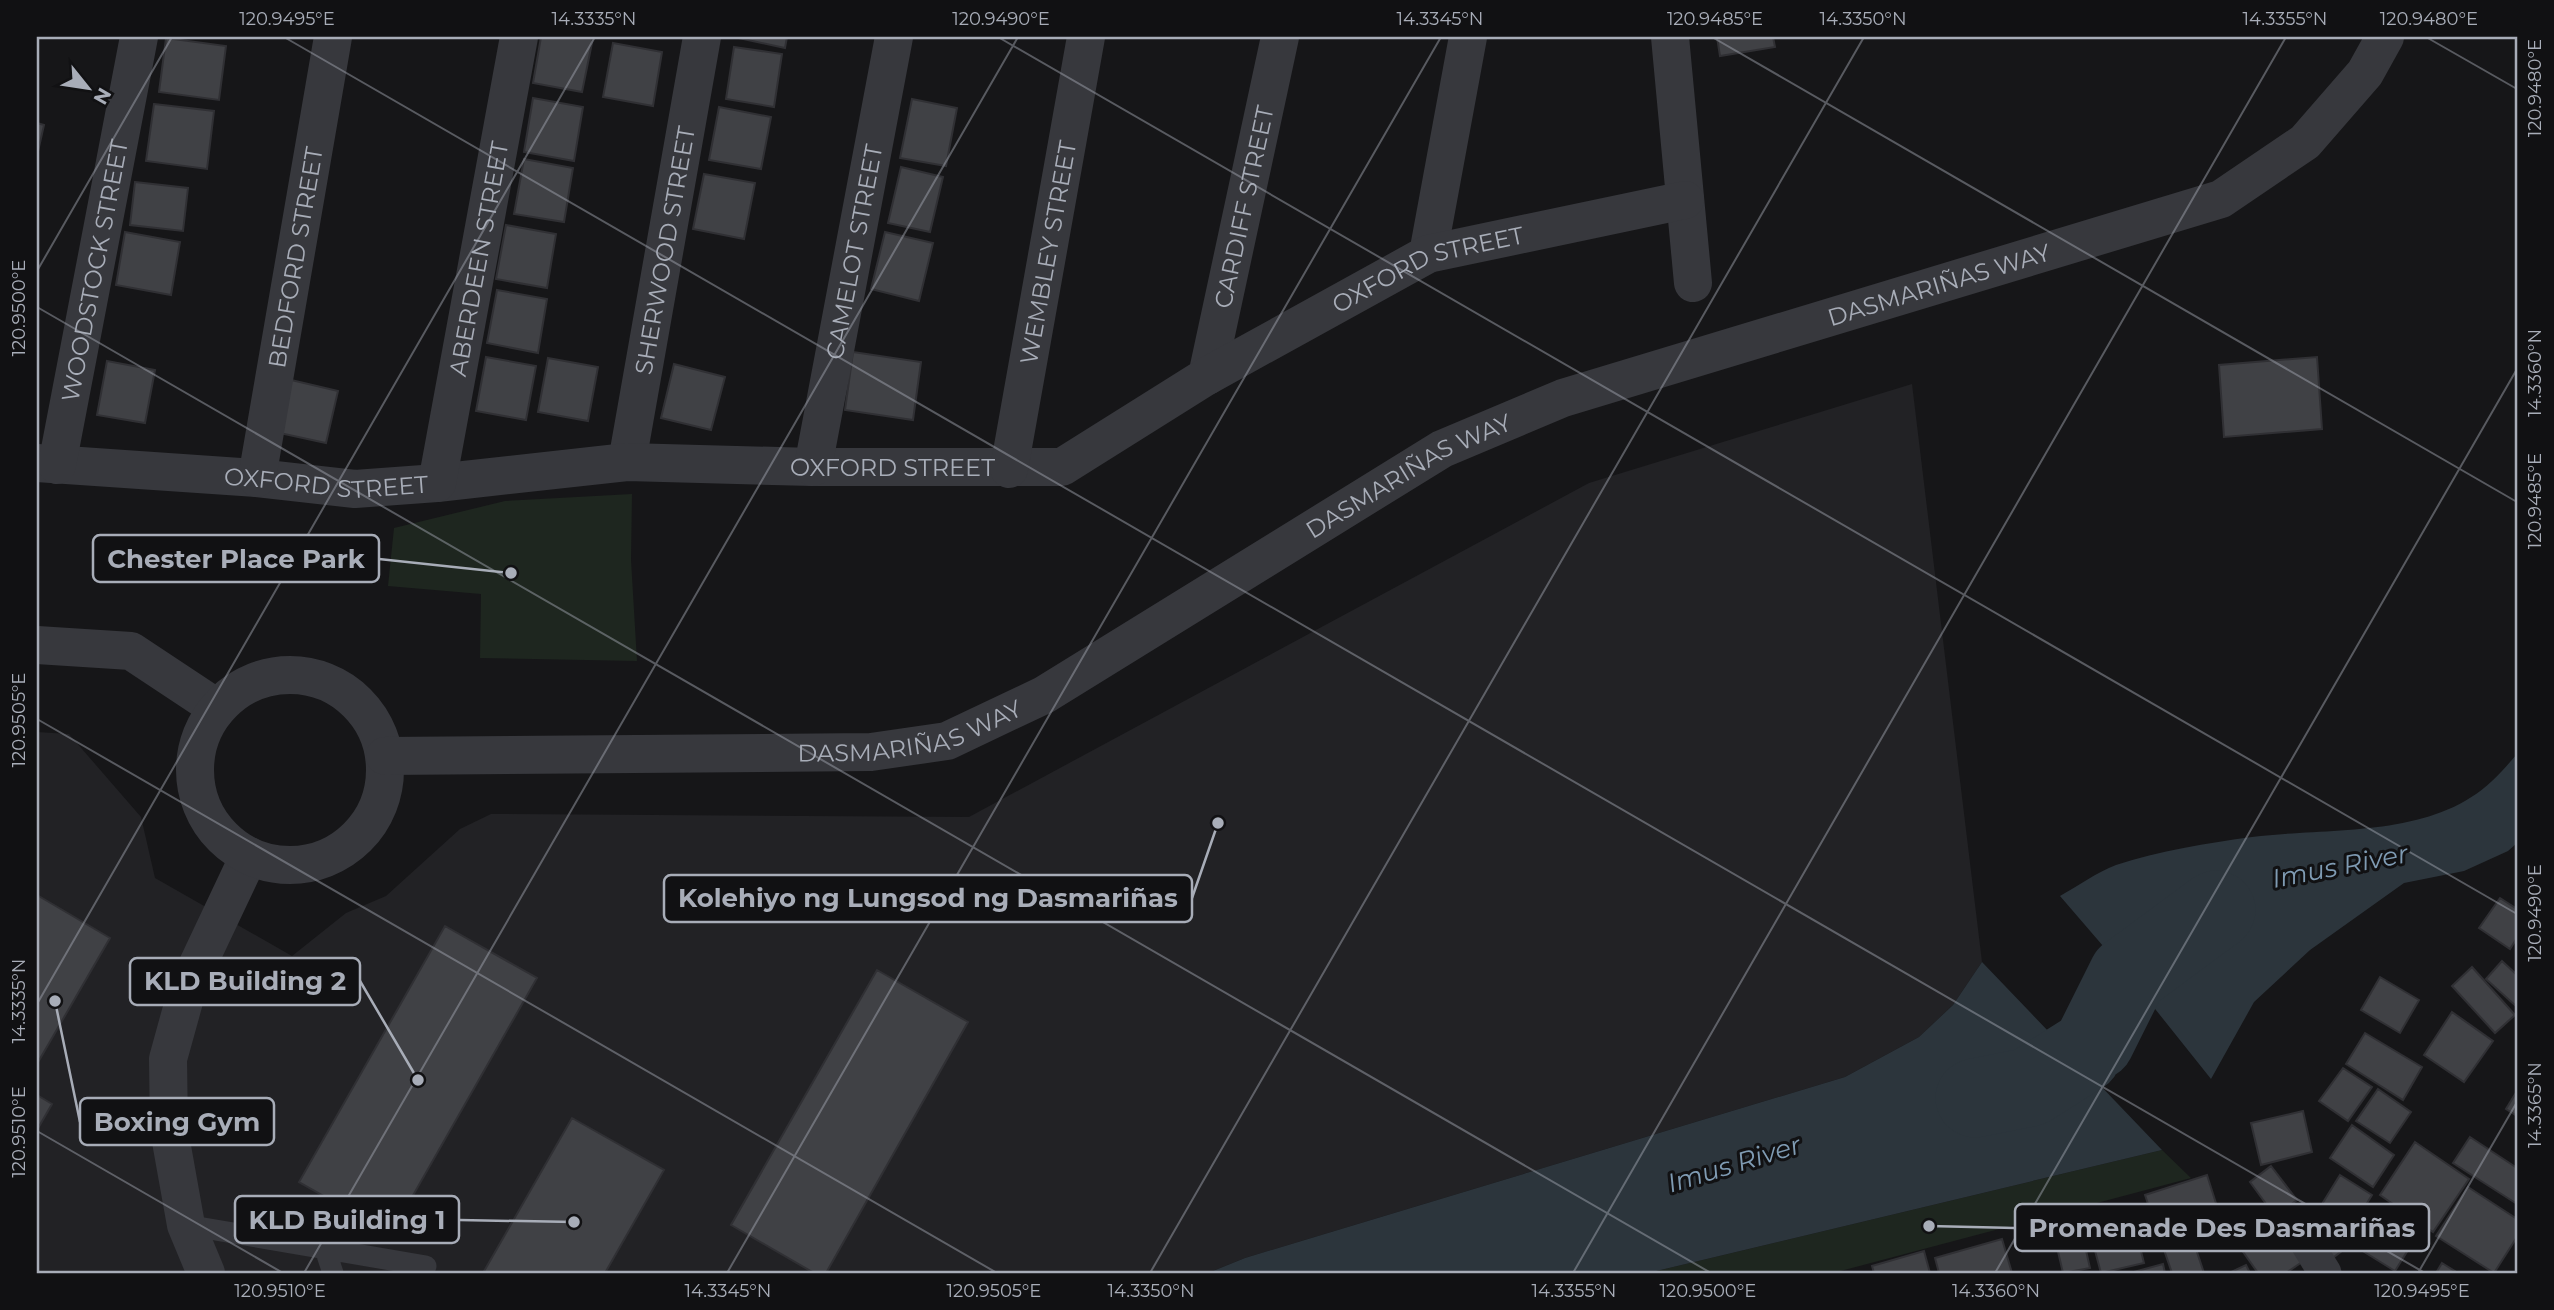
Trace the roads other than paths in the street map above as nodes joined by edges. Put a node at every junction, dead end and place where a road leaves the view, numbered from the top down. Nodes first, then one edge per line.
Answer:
1 (139, 37) edge
2 (333, 37) edge
3 (519, 37) edge
4 (702, 37) edge
5 (894, 37) edge
6 (1086, 37) edge
7 (1280, 37) edge
8 (1468, 37) edge
9 (1670, 37) edge
10 (2385, 37) edge
11 (1685, 200) junction
12 (1427, 254) junction
13 (1693, 283) dead end
14 (1207, 376) junction
15 (627, 462) junction
16 (47, 464) edge
17 (813, 467) junction
18 (1009, 469) junction
19 (257, 478) junction
20 (437, 483) junction
21 (37, 645) edge
22 (217, 708) junction
23 (385, 756) junction
24 (249, 856) junction
25 (2293, 1222) dead end
26 (186, 1225) junction
27 (325, 1249) junction
28 (206, 1273) edge
29 (333, 1273) edge
30 (422, 1273) edge
31 (2325, 1273) edge

1 - 16 street, WOODSTOCK STREET
2 - 19 street, BEDFORD STREET
3 - 20 street, ABERDEEN STREET
4 - 15 street, SHERWOOD STREET
5 - 17 street, CAMELOT STREET
6 - 18 street, WEMBLEY STREET
7 - 14 street, CARDIFF STREET
8 - 12 street
9 - 11 street
10 - 23 street, DASMARIÑAS WAY
11 - 12 street, OXFORD STREET
11 - 13 street
12 - 14 street, OXFORD STREET
14 - 18 street, OXFORD STREET
15 - 17 street, OXFORD STREET
15 - 20 street, OXFORD STREET
16 - 19 street, OXFORD STREET
17 - 18 street, OXFORD STREET
19 - 20 street, OXFORD STREET
21 - 22 street
22 - 23 street
22 - 24 street
23 - 24 street
24 - 26 street
25 - 31 street
26 - 27 lane
26 - 28 street
27 - 29 lane
27 - 30 lane

